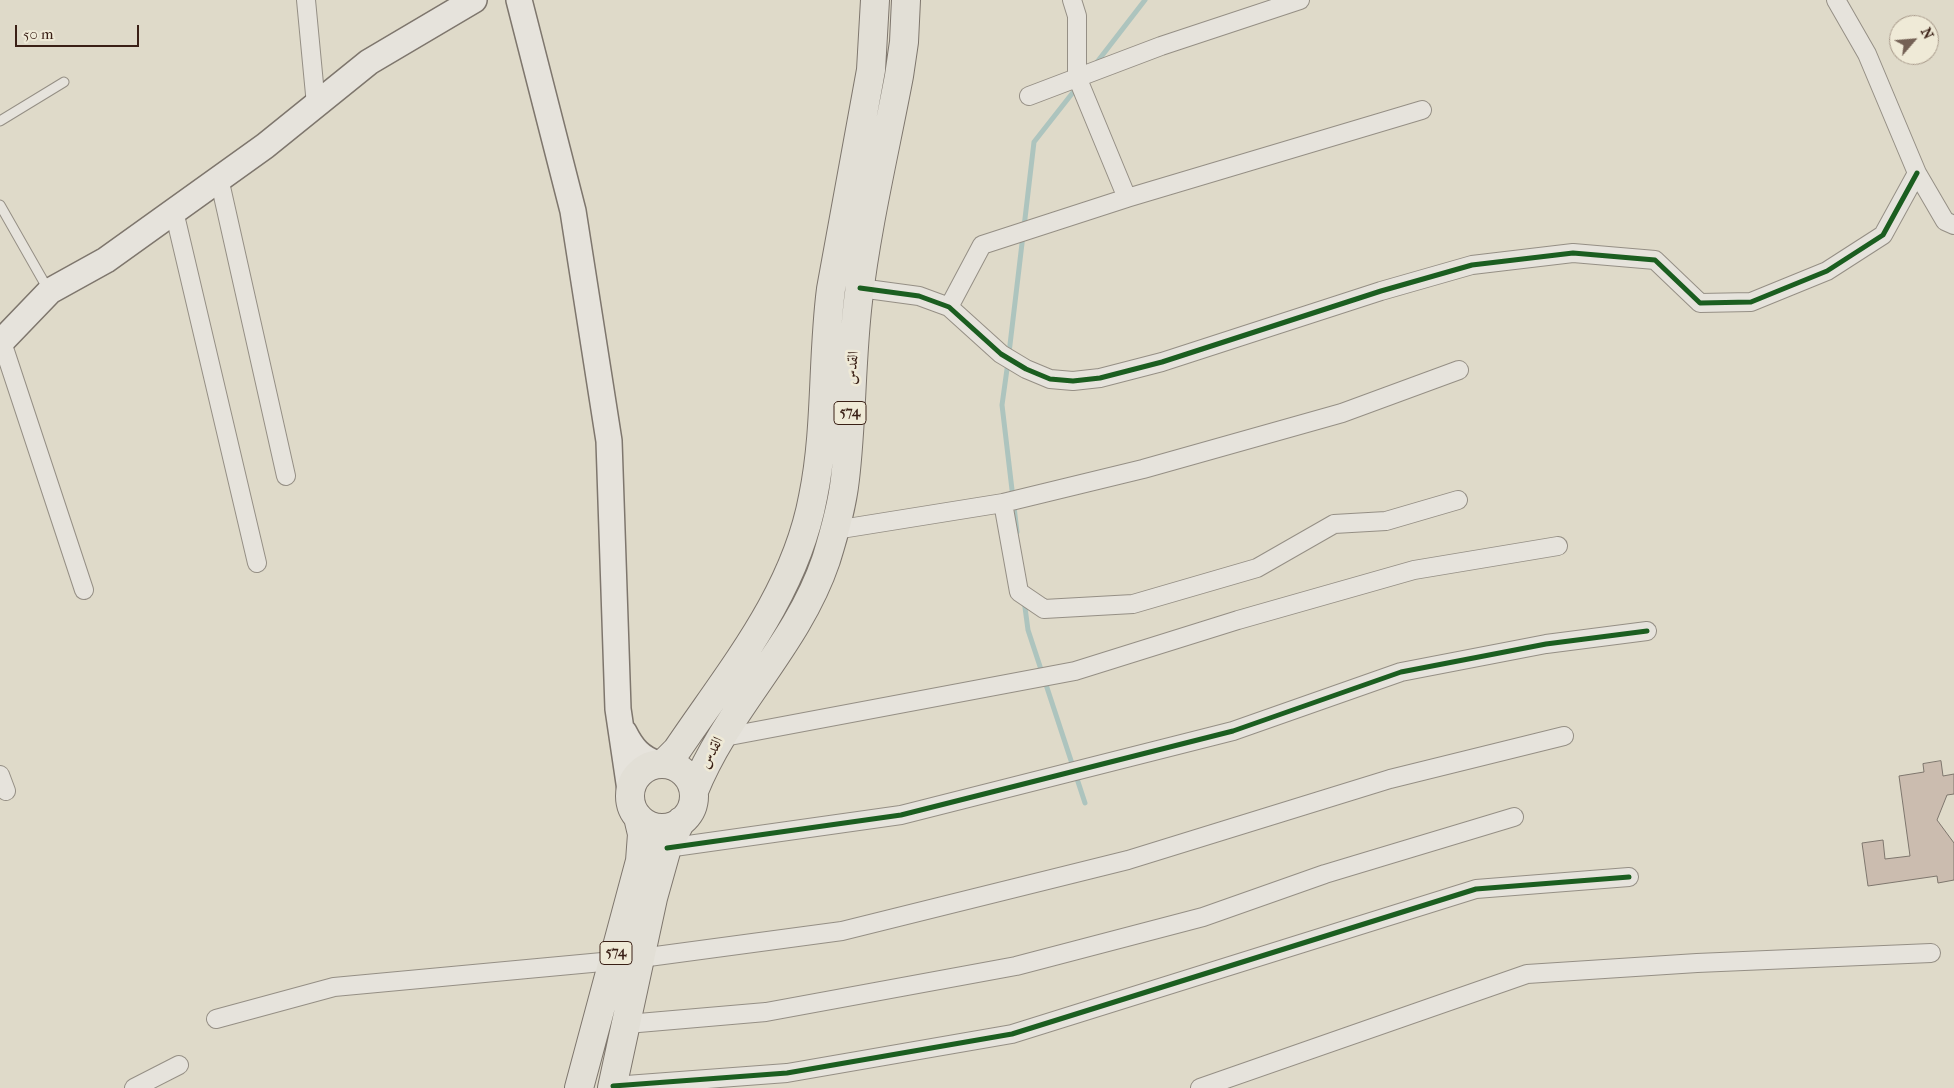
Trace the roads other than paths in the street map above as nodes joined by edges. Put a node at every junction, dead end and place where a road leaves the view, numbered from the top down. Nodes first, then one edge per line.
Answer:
1 (306, 0) edge
2 (474, 0) edge
3 (519, 0) edge
4 (874, 0) edge
5 (906, 0) edge
6 (1072, 0) edge
7 (1300, 0) edge
8 (1836, 0) edge
9 (1077, 78) junction
10 (64, 82) dead end
11 (1029, 96) dead end
12 (316, 104) junction
13 (1422, 110) dead end
14 (0, 121) edge
15 (1917, 173) junction
16 (219, 178) junction
17 (1127, 198) junction
18 (0, 205) edge
19 (174, 211) junction
20 (1954, 225) edge
21 (860, 288) junction
22 (50, 291) junction
23 (949, 307) junction
24 (1, 343) edge
25 (1459, 370) dead end
26 (286, 476) dead end
27 (1458, 500) dead end
28 (1003, 503) junction
29 (835, 530) junction
30 (1558, 546) dead end
31 (257, 563) dead end
32 (84, 590) dead end
33 (1648, 631) dead end
34 (620, 725) junction
35 (1564, 736) dead end
36 (719, 738) junction
37 (660, 764) junction
38 (630, 790) junction
39 (694, 791) junction
40 (638, 817) junction
41 (1514, 817) dead end
42 (681, 821) junction
43 (667, 848) junction
44 (1629, 876) dead end
45 (1931, 953) dead end
46 (640, 958) junction
47 (614, 961) junction
48 (216, 1019) dead end
49 (626, 1024) junction
50 (179, 1065) dead end
51 (612, 1087) edge
52 (134, 1088) edge
53 (579, 1088) edge
54 (1200, 1088) edge

1 - 12 street
2 - 12 street
3 - 34 street
4 - 37 main road, القدس / 574
5 - 21 main road, القدس / 574
6 - 9 street
7 - 9 street
8 - 15 street
9 - 11 street
9 - 17 street
10 - 14 lane
12 - 16 street
13 - 17 street
15 - 20 street
15 - 23 street
16 - 19 street
16 - 26 street
17 - 23 street
18 - 22 lane
19 - 22 street
19 - 31 street
21 - 23 street
21 - 29 main road, القدس / 574
22 - 24 street
24 - 32 street
25 - 28 street
27 - 28 street
28 - 29 street
29 - 36 main road, القدس / 574
30 - 36 street
33 - 43 street
34 - 37 street
34 - 38 street
35 - 46 street
36 - 39 main road, القدس / 574
37 - 38 main road, 574
37 - 39 main road
38 - 40 main road, 574
39 - 42 main road, 574
40 - 42 main road
40 - 47 main road, 574
41 - 49 street
42 - 43 main road, 574
43 - 46 main road, 574
44 - 51 street
45 - 54 street
46 - 49 main road, 574
47 - 48 street
47 - 53 main road, 574
49 - 51 main road, 574
50 - 52 street

